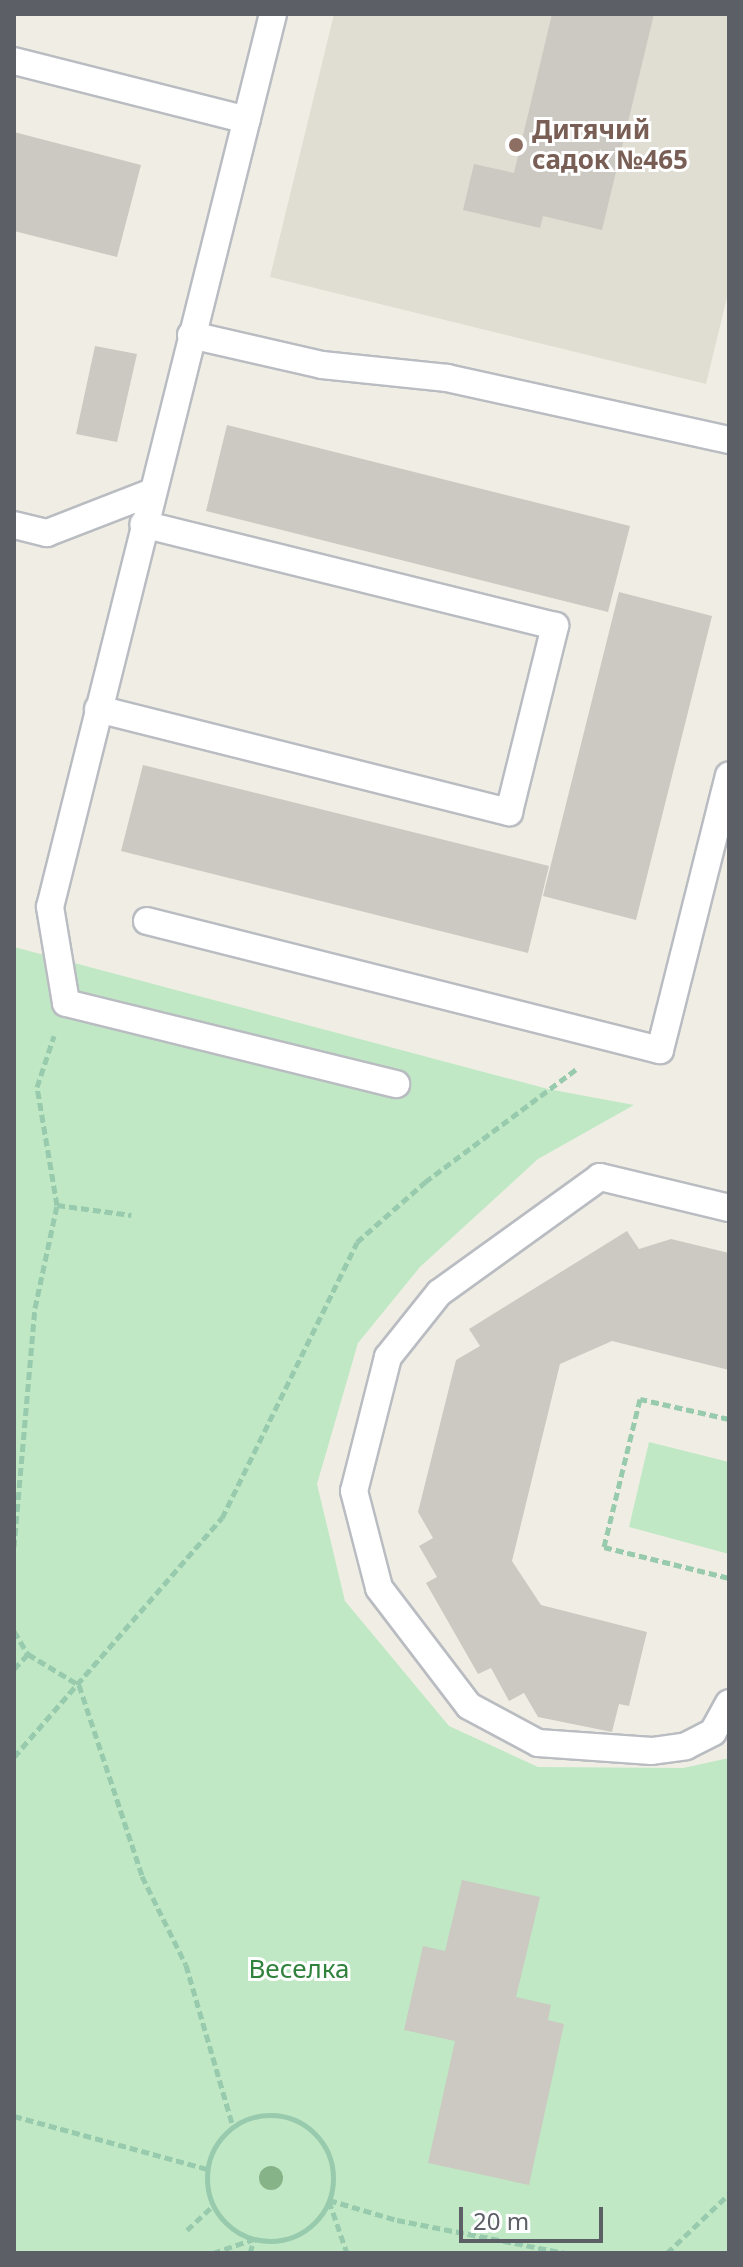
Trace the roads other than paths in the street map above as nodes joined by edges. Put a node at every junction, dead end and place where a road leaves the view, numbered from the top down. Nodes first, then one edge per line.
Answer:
1 (273, 14) edge
2 (14, 61) edge
3 (247, 120) junction
4 (191, 335) junction
5 (729, 440) edge
6 (150, 493) junction
7 (143, 524) junction
8 (14, 525) edge
9 (98, 709) junction
10 (729, 776) edge
11 (147, 921) dead end
12 (396, 1084) dead end
13 (729, 1208) edge
14 (729, 1703) edge

1 - 3 lane
2 - 3 lane
3 - 4 lane
4 - 5 lane
4 - 6 lane
6 - 7 lane
6 - 8 lane
7 - 9 lane
7 - 9 lane
9 - 12 lane
10 - 11 lane
13 - 14 lane

